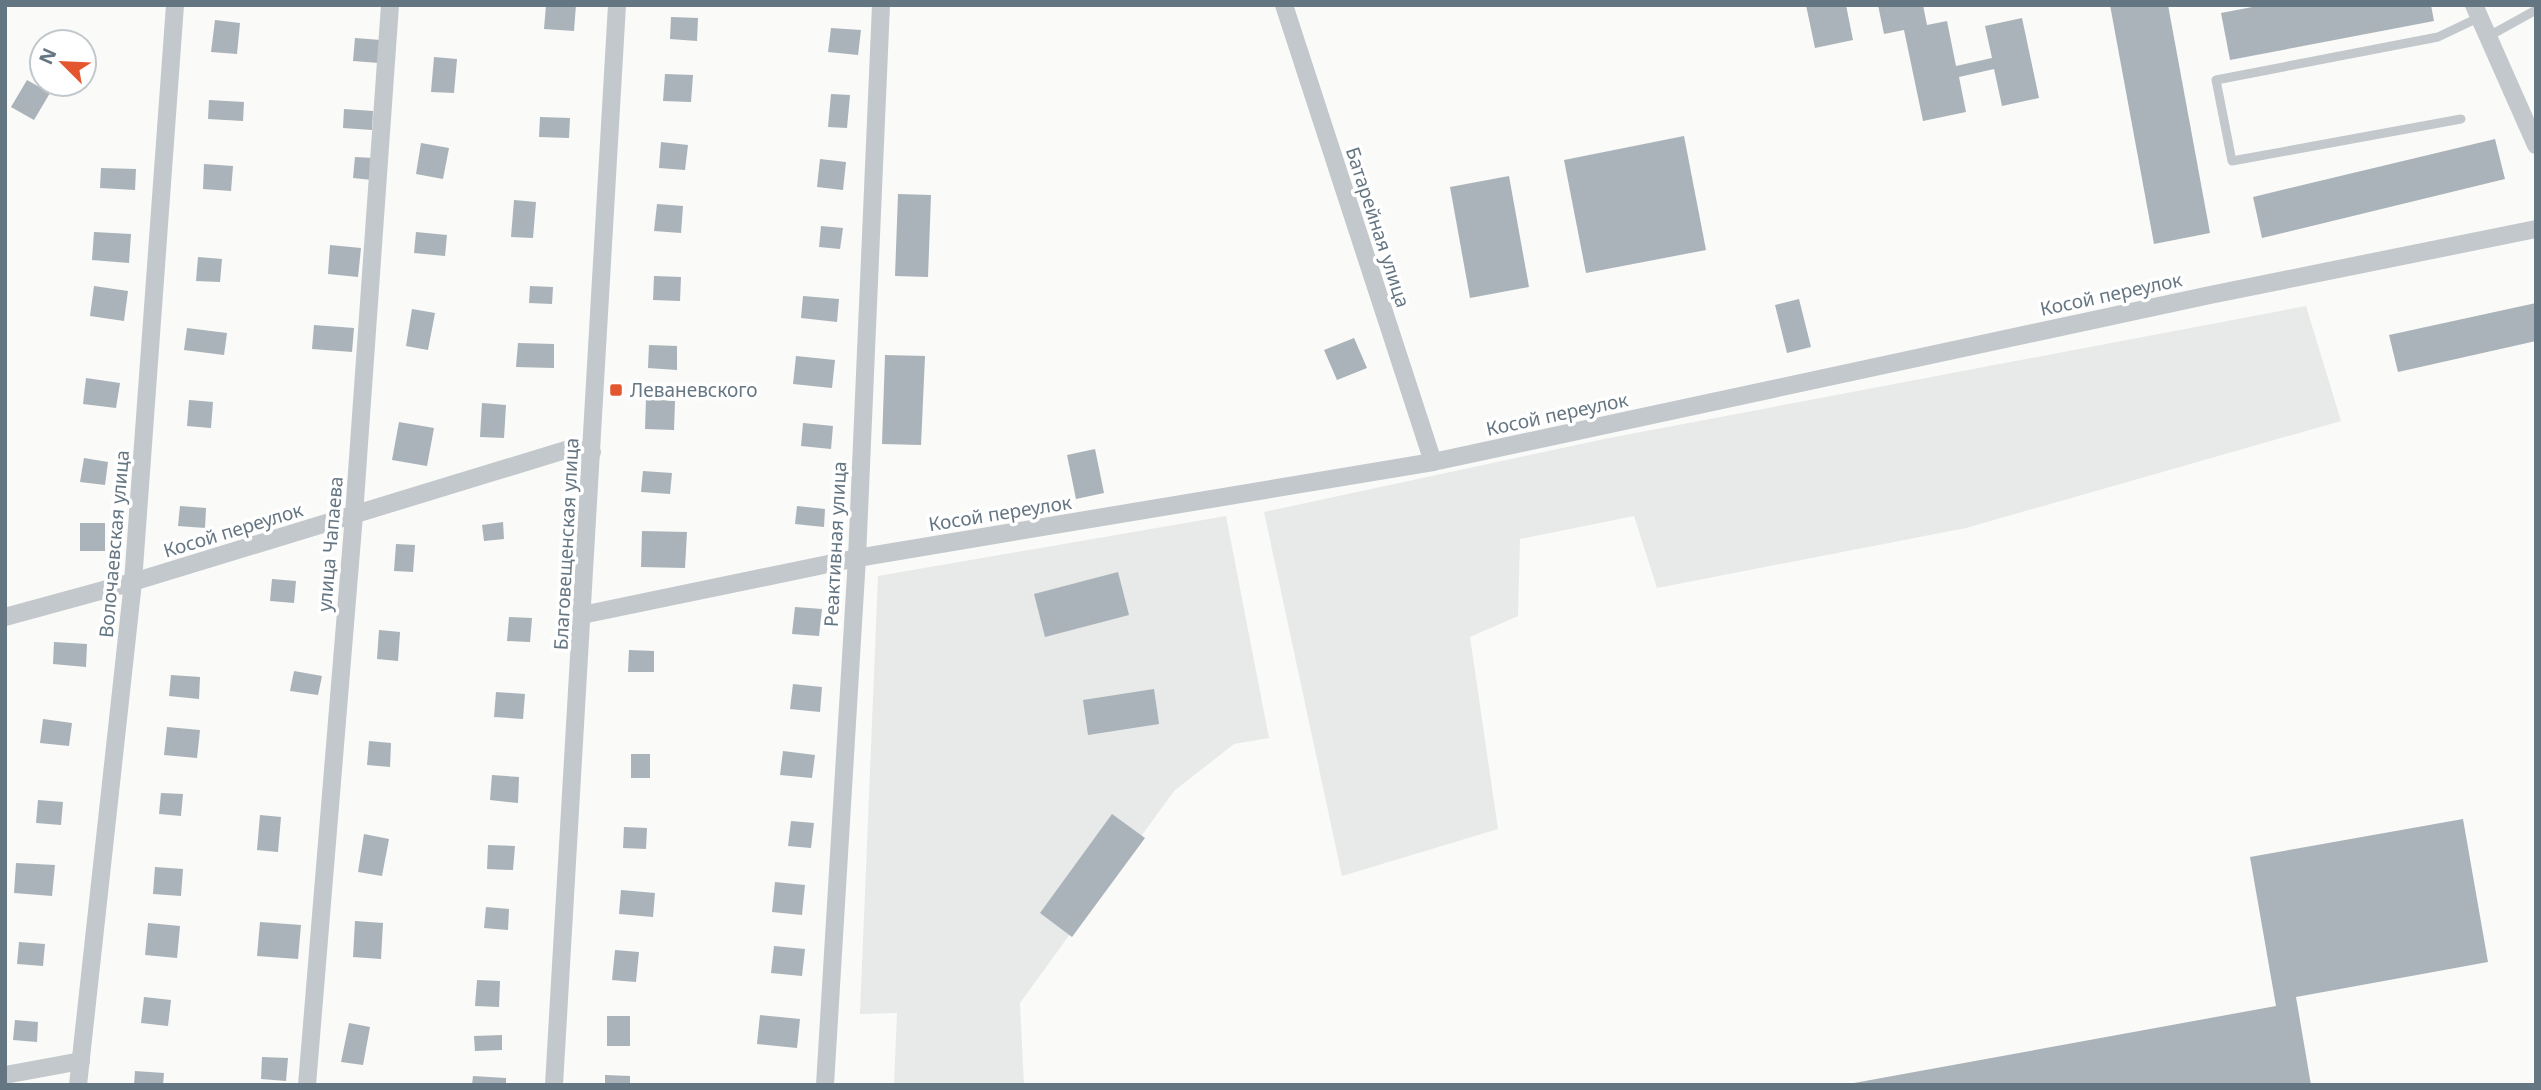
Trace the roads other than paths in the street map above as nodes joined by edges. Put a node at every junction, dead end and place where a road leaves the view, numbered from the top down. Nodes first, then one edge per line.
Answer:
1 (175, 5) edge
2 (390, 5) edge
3 (617, 5) edge
4 (881, 5) edge
5 (1284, 5) edge
6 (2536, 10) edge
7 (2477, 11) edge
8 (2489, 36) junction
9 (2461, 119) dead end
10 (2536, 145) edge
11 (2536, 229) edge
12 (592, 452) junction
13 (1433, 462) junction
14 (354, 515) junction
15 (857, 558) junction
16 (133, 582) junction
17 (582, 615) junction
18 (5, 617) edge
19 (81, 1061) junction
20 (5, 1075) edge
21 (78, 1085) edge
22 (307, 1085) edge
23 (554, 1085) edge
24 (825, 1085) edge

1 - 16 street, Волочаевская улица
2 - 14 street, улица Чапаева
3 - 12 street, Благовещенская улица
4 - 15 street, Реактивная улица
5 - 13 street, Батарейная улица
6 - 8 lane
7 - 8 street
7 - 9 lane
8 - 10 street
11 - 13 street, Косой переулок
12 - 14 street, Косой переулок
12 - 17 street, Благовещенская улица
13 - 15 street, Косой переулок
14 - 16 street, Косой переулок
14 - 22 street, улица Чапаева
15 - 17 street, Косой переулок
15 - 24 street, Реактивная улица
16 - 18 street, Косой переулок
16 - 19 street, Волочаевская улица
17 - 23 street, Благовещенская улица
19 - 20 street
19 - 21 street, Волочаевская улица

